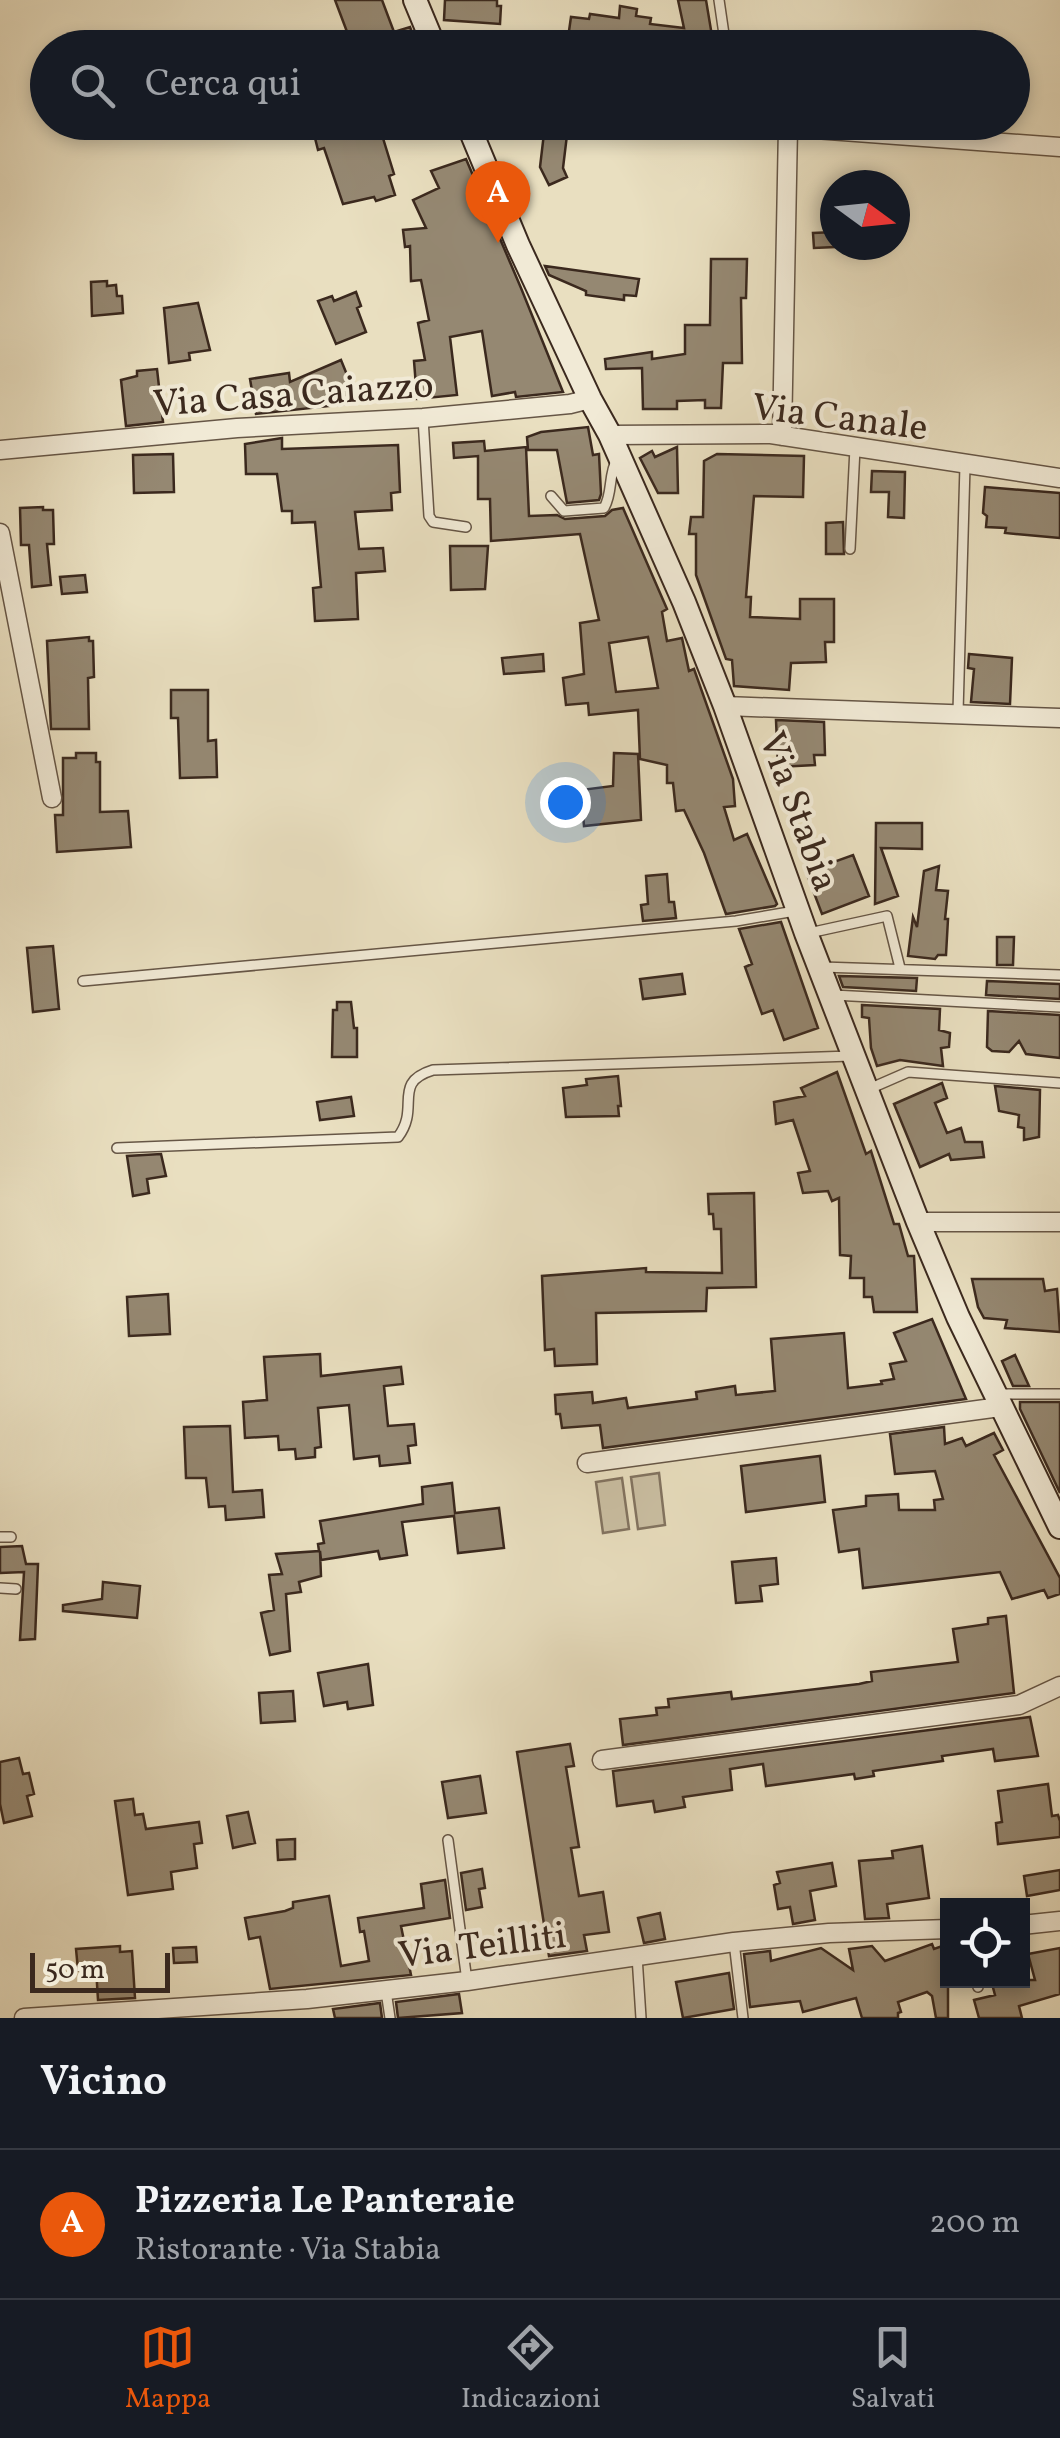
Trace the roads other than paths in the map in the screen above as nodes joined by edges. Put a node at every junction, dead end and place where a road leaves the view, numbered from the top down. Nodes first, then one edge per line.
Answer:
1 (415, 0) edge
2 (719, 0) edge
3 (428, 30) edge
4 (723, 30) edge
5 (474, 140) edge
6 (786, 140) edge
7 (977, 140) edge
8 (1060, 147) edge
9 (590, 399) junction
10 (423, 418) junction
11 (782, 436) junction
12 (614, 446) junction
13 (855, 448) junction
14 (0, 450) edge
15 (966, 466) junction
16 (1060, 478) edge
17 (551, 496) dead end
18 (466, 527) dead end
19 (0, 534) edge
20 (850, 549) dead end
21 (726, 706) junction
22 (958, 712) junction
23 (1060, 718) edge
24 (52, 798) dead end
25 (798, 910) junction
26 (806, 933) junction
27 (820, 967) junction
28 (900, 968) junction
29 (1060, 975) edge
30 (83, 981) dead end
31 (830, 996) junction
32 (1060, 1007) edge
33 (854, 1056) junction
34 (1060, 1083) edge
35 (866, 1090) junction
36 (118, 1148) dead end
37 (918, 1222) junction
38 (1060, 1222) edge
39 (1060, 1394) edge
40 (997, 1400) junction
41 (587, 1463) dead end
42 (1060, 1527) edge
43 (0, 1588) edge
44 (16, 1588) dead end
45 (1060, 1686) edge
46 (602, 1760) dead end
47 (448, 1840) dead end
48 (1060, 1921) edge
49 (1030, 1924) edge
50 (940, 1928) edge
51 (734, 1942) junction
52 (637, 1956) junction
53 (467, 1981) junction
54 (386, 1989) junction
55 (24, 2018) edge
56 (390, 2018) edge
57 (641, 2018) edge
58 (742, 2018) edge

1 - 3 main road
2 - 4 lane
5 - 9 main road, Via Stabia
6 - 11 street
7 - 8 street
9 - 10 street, Via Casa Caiazzo
9 - 12 main road, Via Stabia
10 - 14 street, Via Casa Caiazzo
10 - 18 lane
11 - 12 street, Via Canale
11 - 13 street, Via Canale
12 - 17 lane
12 - 21 main road, Via Stabia
13 - 15 street, Via Canale
13 - 20 lane
15 - 16 street, Via Canale
15 - 22 lane
19 - 24 street
21 - 22 street
21 - 25 main road, Via Stabia
22 - 23 street
25 - 26 main road, Via Stabia
25 - 30 lane
26 - 27 main road, Via Stabia
26 - 28 lane
27 - 28 lane
27 - 31 main road, Via Stabia
28 - 29 lane
31 - 32 lane
31 - 33 main road, Via Stabia
33 - 35 main road, Via Stabia
33 - 36 lane
34 - 35 lane
35 - 37 main road, Via Stabia
37 - 38 street
37 - 40 main road, Via Stabia
39 - 40 lane
40 - 41 street
40 - 42 main road, Via Stabia
43 - 44 lane
45 - 46 street
47 - 53 lane
48 - 49 street
50 - 51 street, Via Teilliti
51 - 52 street, Via Teilliti
51 - 58 lane
52 - 53 street, Via Teilliti
52 - 57 lane
53 - 54 street, Via Teilliti
54 - 55 street, Via Teilliti
54 - 56 lane

